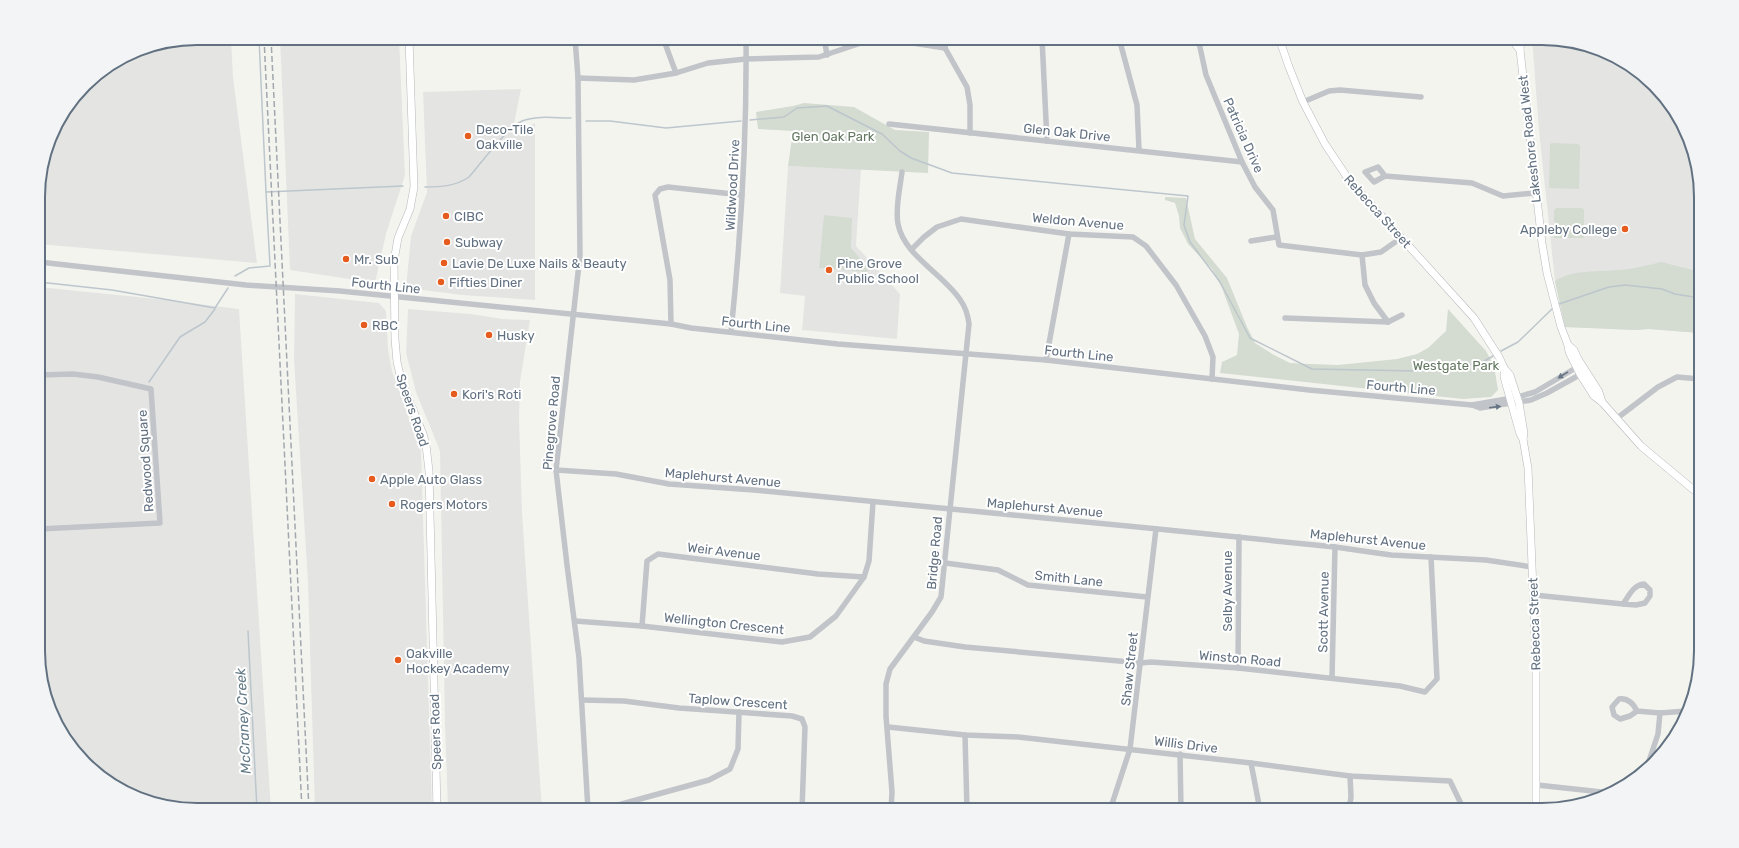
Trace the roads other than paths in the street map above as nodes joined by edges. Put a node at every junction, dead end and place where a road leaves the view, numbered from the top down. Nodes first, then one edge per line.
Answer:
1 (409, 45) edge
2 (576, 45) edge
3 (666, 45) edge
4 (746, 45) edge
5 (825, 45) edge
6 (857, 45) edge
7 (926, 45) edge
8 (945, 45) edge
9 (1042, 45) edge
10 (1121, 45) edge
11 (1200, 45) edge
12 (1282, 45) edge
13 (1516, 45) edge
14 (1520, 45) edge
15 (945, 48) junction
16 (1520, 50) junction
17 (827, 56) junction
18 (746, 59) junction
19 (676, 73) junction
20 (578, 78) junction
21 (1421, 97) dead end
22 (1303, 102) junction
23 (889, 124) dead end
24 (970, 133) junction
25 (1047, 141) junction
26 (1139, 150) junction
27 (1242, 162) junction
28 (902, 172) dead end
29 (1384, 176) dead end
30 (1535, 193) junction
31 (742, 195) junction
32 (1069, 234) junction
33 (1276, 237) junction
34 (1401, 238) junction
35 (1251, 241) dead end
36 (912, 249) junction
37 (1362, 255) junction
38 (45, 263) edge
39 (394, 296) junction
40 (572, 315) junction
41 (1402, 315) dead end
42 (1285, 318) dead end
43 (1388, 322) junction
44 (671, 324) junction
45 (731, 332) junction
46 (965, 353) junction
47 (1046, 360) junction
48 (1578, 366) junction
49 (1583, 373) junction
50 (45, 375) edge
51 (1694, 378) edge
52 (1212, 379) junction
53 (1515, 401) junction
54 (1616, 419) junction
55 (556, 470) junction
56 (1694, 490) edge
57 (873, 502) junction
58 (949, 509) junction
59 (1156, 528) junction
60 (45, 529) edge
61 (1239, 538) junction
62 (1335, 547) junction
63 (1431, 557) junction
64 (945, 563) junction
65 (1532, 567) junction
66 (864, 577) junction
67 (1534, 595) junction
68 (1147, 597) junction
69 (1622, 604) junction
70 (575, 621) junction
71 (642, 626) junction
72 (914, 637) junction
73 (1141, 663) junction
74 (1238, 668) junction
75 (1332, 678) junction
76 (582, 700) junction
77 (1637, 710) dead end
78 (1681, 711) edge
79 (739, 712) junction
80 (1660, 712) junction
81 (888, 727) junction
82 (965, 734) junction
83 (1130, 749) junction
84 (1180, 754) junction
85 (1650, 759) edge
86 (1251, 763) junction
87 (1350, 776) junction
88 (1537, 785) junction
89 (1599, 792) edge
90 (437, 803) edge
91 (588, 803) edge
92 (625, 803) edge
93 (802, 803) edge
94 (891, 803) edge
95 (967, 803) edge
96 (1112, 803) edge
97 (1181, 803) edge
98 (1259, 803) edge
99 (1350, 803) edge
100 (1461, 803) edge
101 (1536, 803) edge

1 - 39 main road, Speers Road
2 - 20 street, Pinegrove Road
3 - 19 street
4 - 18 street, Wildwood Drive
5 - 17 street
6 - 17 street
7 - 15 street
8 - 15 street
9 - 25 street
10 - 26 street
11 - 27 street, Patricia Drive
12 - 22 main road, Rebecca Street
13 - 16 main road, Lakeshore Road West
14 - 16 main road, Lakeshore Road West
15 - 24 street
16 - 30 main road, Lakeshore Road West
17 - 18 street
18 - 19 street
18 - 31 street, Wildwood Drive
19 - 20 street
20 - 40 street, Pinegrove Road
21 - 22 street
22 - 34 main road, Rebecca Street
23 - 24 street, Glen Oak Drive
24 - 25 street, Glen Oak Drive
25 - 26 street, Glen Oak Drive
26 - 27 street, Glen Oak Drive
27 - 33 street, Patricia Drive
28 - 36 street, Bridge Road
29 - 30 street
30 - 48 main road, Lakeshore Road West
31 - 44 street
31 - 45 street, Wildwood Drive
32 - 36 street, Weldon Avenue
32 - 47 street
32 - 52 street, Weldon Avenue
33 - 35 street
33 - 37 street
34 - 37 street
34 - 53 main road, Rebecca Street
36 - 46 street, Bridge Road
37 - 43 street
38 - 39 street, Fourth Line
39 - 40 street, Fourth Line
39 - 90 main road, Speers Road
40 - 44 street, Fourth Line
40 - 55 street, Pinegrove Road
41 - 43 street
42 - 43 street
44 - 45 street, Fourth Line
45 - 46 street, Fourth Line
46 - 47 street, Fourth Line
46 - 58 street, Bridge Road
47 - 52 street, Fourth Line
48 - 49 main road, Lakeshore Road West
48 -> 53 street, Fourth Line
49 - 53 street, Fourth Line
49 - 54 main road, Lakeshore Road West
50 - 60 street, Redwood Square
51 - 54 street
52 - 53 street, Fourth Line
53 - 65 main road, Rebecca Street
54 - 56 main road, Lakeshore Road West
55 - 57 street, Maplehurst Avenue
55 - 70 street, Pinegrove Road
57 - 58 street, Maplehurst Avenue
57 - 66 street, Wellington Crescent
58 - 59 street, Maplehurst Avenue
58 - 64 street, Bridge Road
59 - 61 street, Maplehurst Avenue
59 - 68 street, Shaw Street
61 - 62 street, Maplehurst Avenue
61 - 74 street, Selby Avenue
62 - 63 street, Maplehurst Avenue
62 - 75 street, Scott Avenue
63 - 65 street, Maplehurst Avenue
63 - 75 street, Winston Road
64 - 68 street, Smith Lane
64 - 72 street, Bridge Road
65 - 67 main road, Rebecca Street
66 - 71 street, Wellington Crescent
66 - 71 street, Weir Avenue
67 - 69 street
67 - 88 main road, Rebecca Street
68 - 73 street, Shaw Street
69 - 69 street
70 - 71 street, Wellington Crescent
70 - 76 street, Pinegrove Road
72 - 73 street, Winston Road
72 - 81 street, Bridge Road
73 - 74 street, Winston Road
73 - 83 street, Shaw Street
74 - 75 street, Winston Road
76 - 79 street, Taplow Crescent
76 - 91 street, Pinegrove Road
77 - 80 street
78 - 80 street
79 - 92 street
79 - 93 street, Taplow Crescent
80 - 85 street
81 - 82 street, Willis Drive
81 - 94 street, Bridge Road
82 - 83 street, Willis Drive
82 - 95 street
83 - 84 street, Willis Drive
83 - 96 street, Shaw Street
84 - 86 street, Willis Drive
84 - 97 street
86 - 87 street, Willis Drive
86 - 98 street
87 - 99 street
87 - 100 street, Willis Drive
88 - 89 street
88 - 101 main road, Rebecca Street

